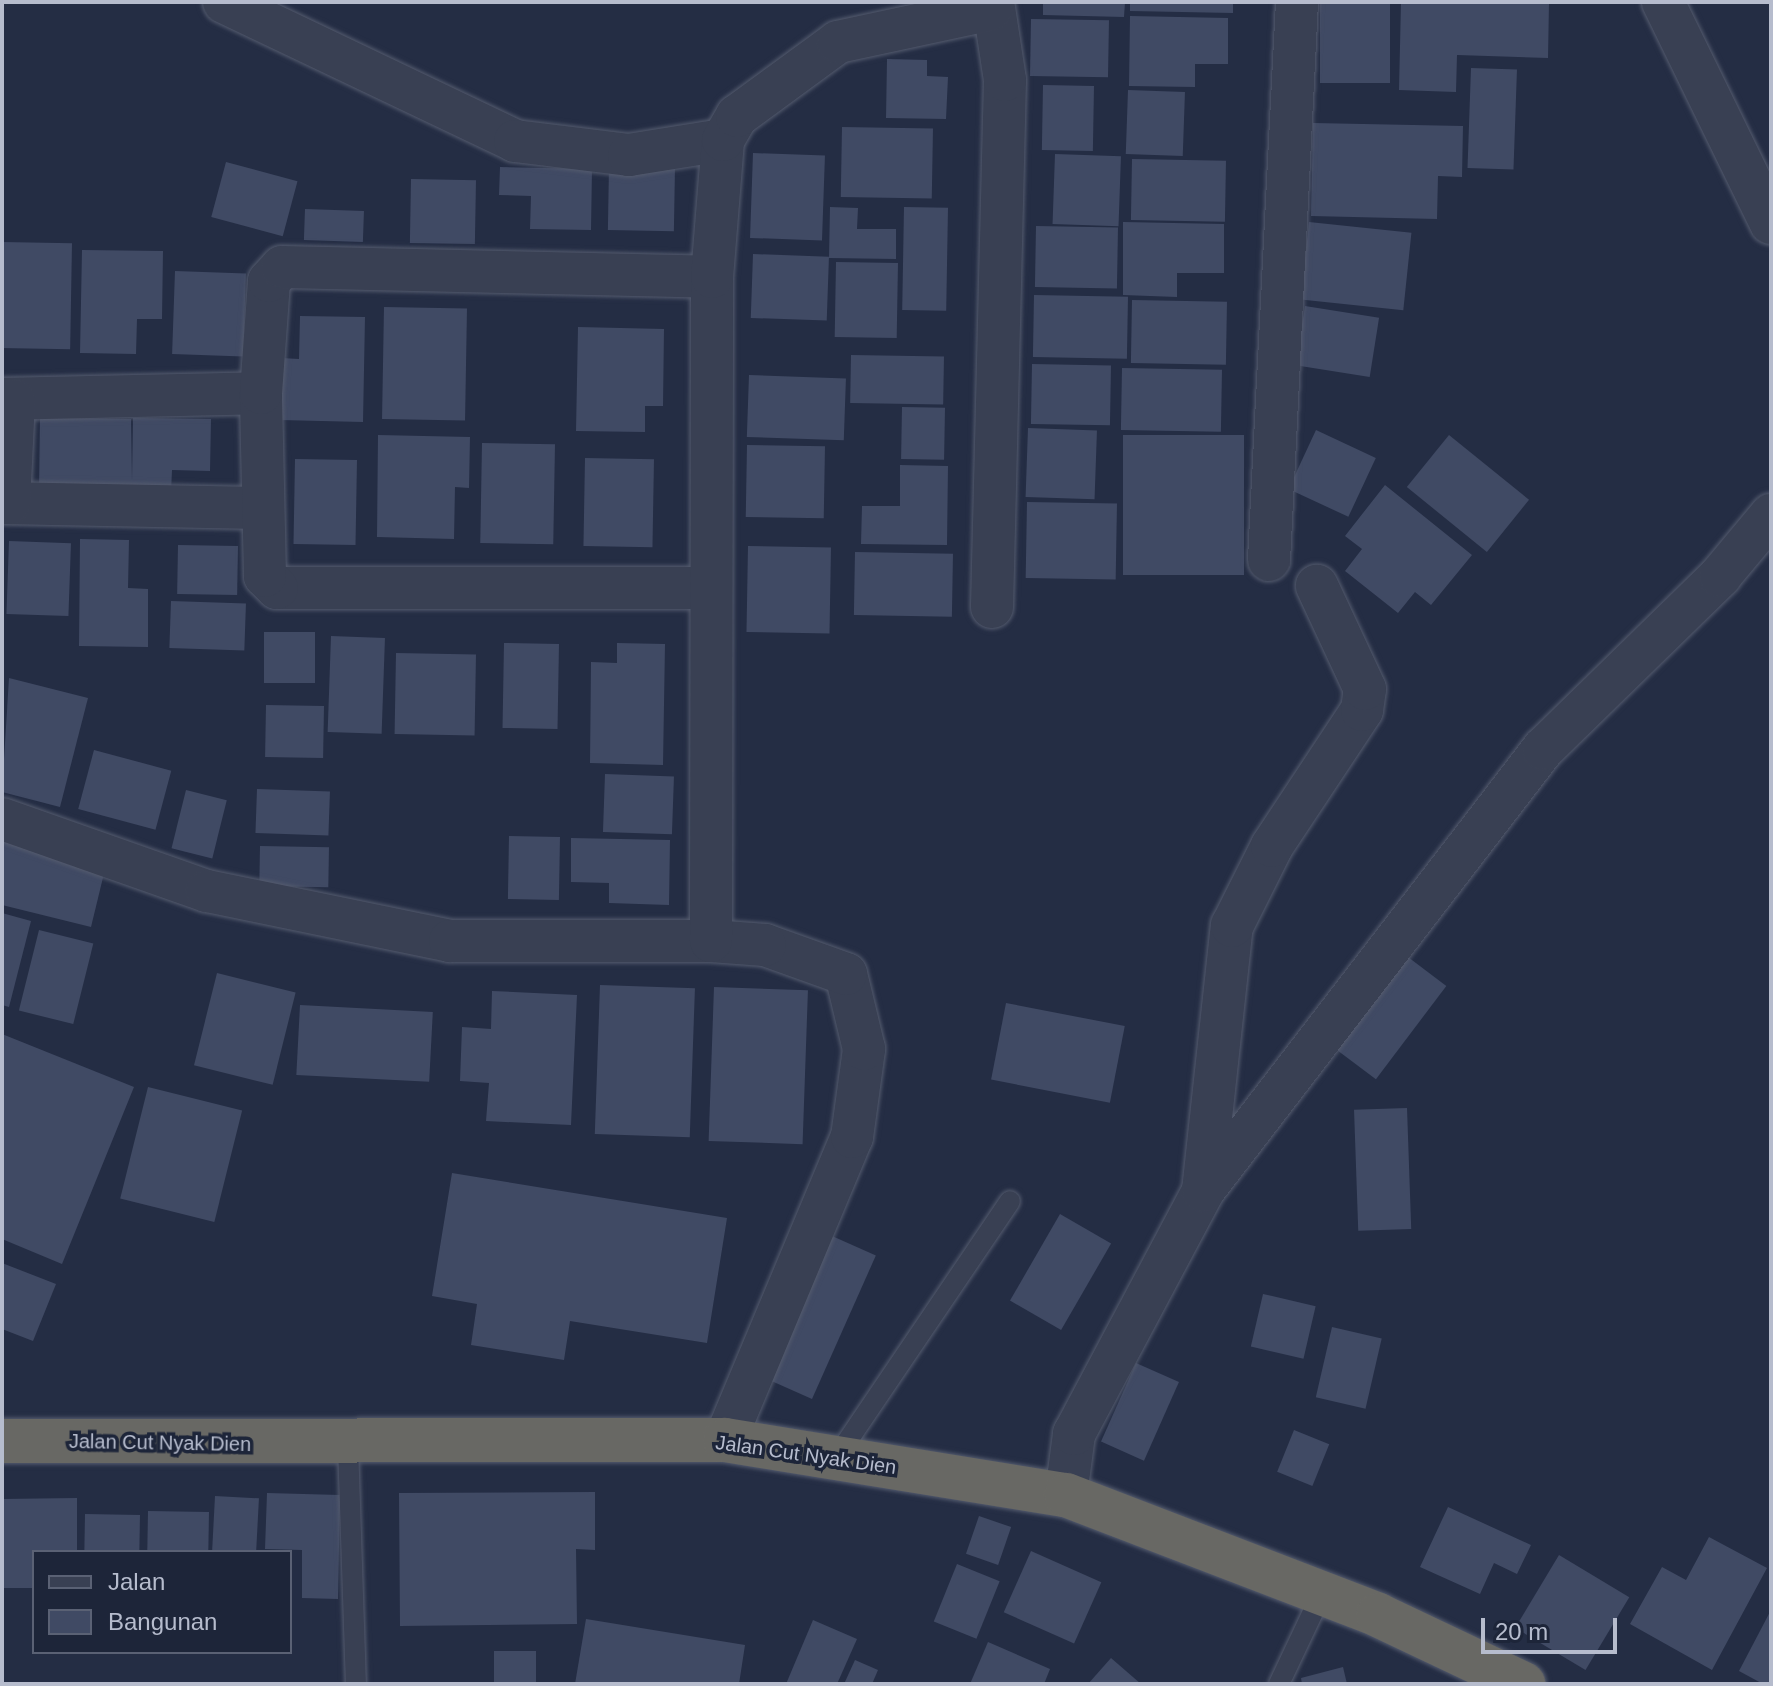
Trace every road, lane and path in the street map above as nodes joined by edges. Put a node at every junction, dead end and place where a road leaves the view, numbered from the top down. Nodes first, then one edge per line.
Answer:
1 (224, 2) edge
2 (1297, 2) edge
3 (1663, 2) edge
4 (992, 6) edge
5 (723, 140) junction
6 (1771, 223) edge
7 (712, 277) junction
8 (261, 393) junction
9 (8, 400) edge
10 (5, 503) edge
11 (263, 508) junction
12 (1771, 515) edge
13 (1269, 560) dead end
14 (1317, 586) dead end
15 (711, 588) junction
16 (992, 607) dead end
17 (2, 819) edge
18 (711, 941) junction
19 (1203, 1191) junction
20 (1010, 1201) dead end
21 (725, 1440) junction
22 (2, 1441) edge
23 (348, 1445) junction
24 (836, 1458) junction
25 (1066, 1495) junction
26 (1322, 1593) junction
27 (1474, 1673) edge
28 (356, 1684) edge
29 (1279, 1684) edge
30 (1523, 1684) edge

1 - 5 street
2 - 13 street
3 - 6 street
4 - 5 street
4 - 16 street
5 - 7 street
7 - 8 street
7 - 15 street
8 - 9 street
8 - 11 street
9 - 10 street
10 - 11 street
11 - 15 street
12 - 19 street
14 - 19 street
15 - 18 street
17 - 18 street
18 - 21 street
19 - 25 street
20 - 24 lane
21 - 23 highway, Jalan Cut Nyak Dien
21 - 24 highway, Jalan Cut Nyak Dien
22 - 23 highway, Jalan Cut Nyak Dien
23 - 28 lane
24 - 25 highway, Jalan Cut Nyak Dien
25 - 26 highway, Jalan Cut Nyak Dien
26 - 27 highway, Jalan Cut Nyak Dien
26 - 29 lane
27 - 30 highway, Jalan Cut Nyak Dien

